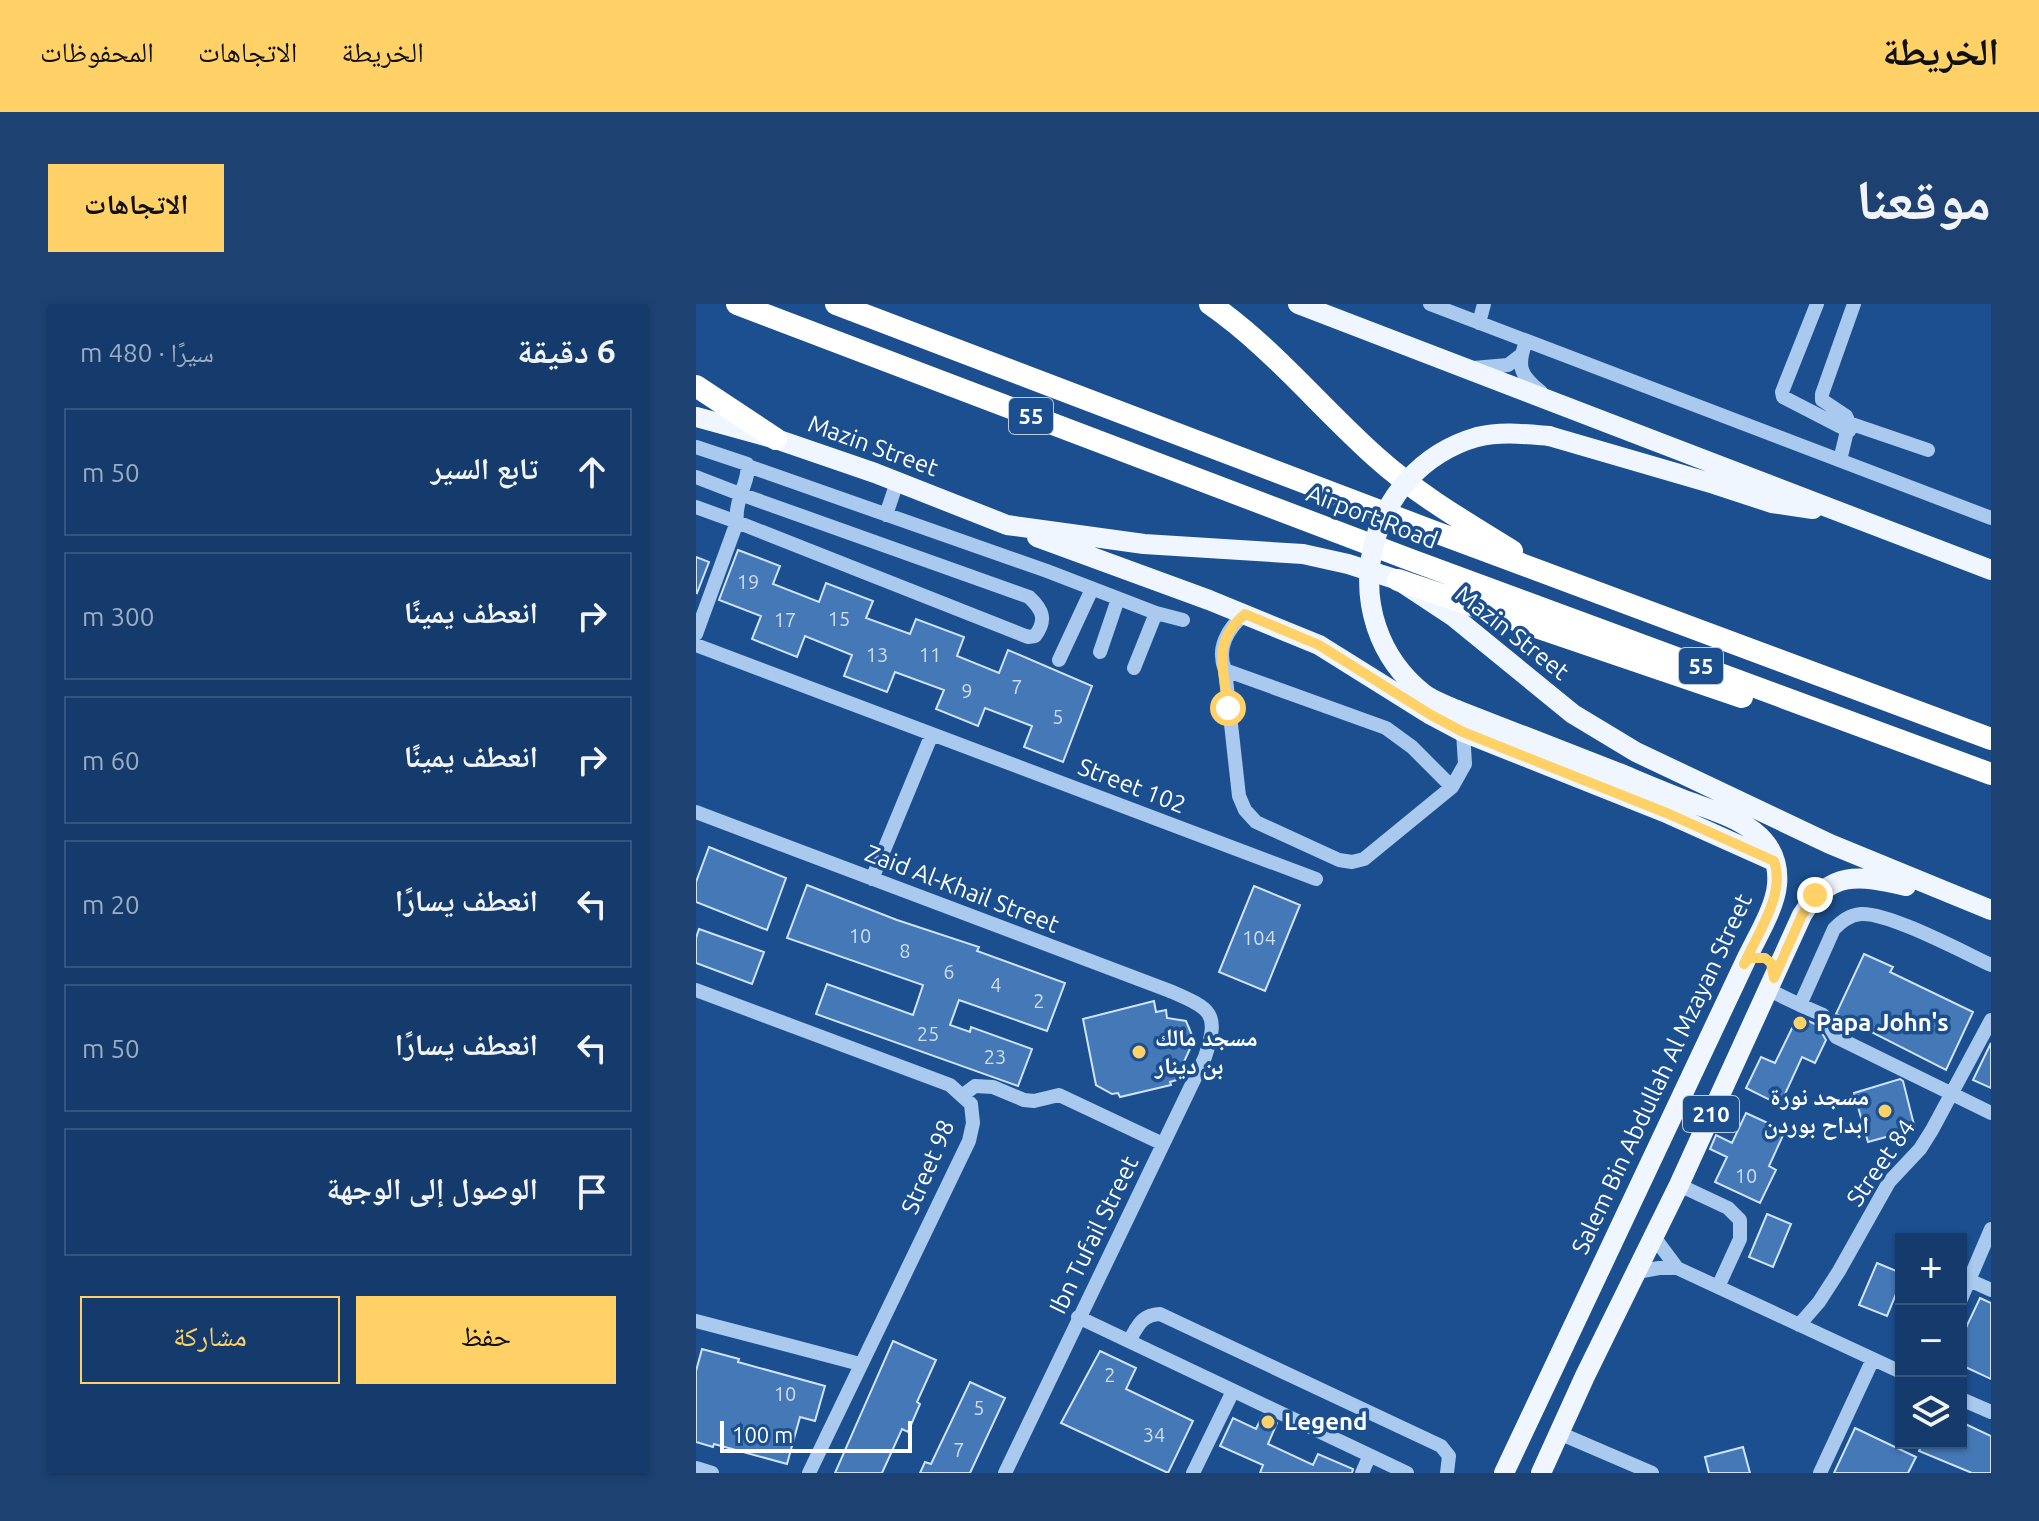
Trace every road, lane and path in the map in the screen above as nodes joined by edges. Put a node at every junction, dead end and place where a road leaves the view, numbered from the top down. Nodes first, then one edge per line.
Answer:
1 (737, 304) edge
2 (836, 304) edge
3 (1210, 304) edge
4 (1298, 304) edge
5 (1430, 304) edge
6 (1484, 304) edge
7 (1817, 304) edge
8 (1854, 304) edge
9 (1479, 323) junction
10 (1524, 349) junction
11 (1469, 369) junction
12 (696, 386) edge
13 (1551, 400) junction
14 (696, 417) edge
15 (1849, 427) junction
16 (776, 439) junction
17 (696, 447) edge
18 (1928, 450) dead end
19 (1840, 460) junction
20 (748, 466) junction
21 (696, 477) edge
22 (897, 482) junction
23 (740, 494) junction
24 (696, 507) edge
25 (1845, 513) junction
26 (886, 515) junction
27 (1991, 518) edge
28 (737, 522) junction
29 (1007, 525) junction
30 (1991, 570) edge
31 (1554, 577) junction
32 (1398, 580) junction
33 (1092, 589) junction
34 (1118, 599) junction
35 (1156, 613) junction
36 (1245, 614) junction
37 (1183, 620) dead end
38 (696, 634) edge
39 (696, 645) edge
40 (1100, 652) dead end
41 (1059, 660) dead end
42 (1134, 668) dead end
43 (1225, 670) junction
44 (1826, 712) junction
45 (1463, 732) junction
46 (932, 734) junction
47 (1991, 739) edge
48 (1619, 773) junction
49 (1991, 774) edge
50 (1452, 787) junction
51 (696, 812) edge
52 (1830, 844) junction
53 (1774, 861) junction
54 (872, 879) junction
55 (1316, 879) dead end
56 (1963, 898) junction
57 (1991, 910) edge
58 (1744, 964) junction
59 (1991, 965) edge
60 (1771, 984) junction
61 (696, 990) edge
62 (1800, 1005) junction
63 (1210, 1014) joint
64 (1991, 1020) edge
65 (963, 1095) junction
66 (1951, 1095) junction
67 (1991, 1113) edge
68 (1163, 1144) junction
69 (1679, 1185) junction
70 (1991, 1229) edge
71 (1654, 1237) junction
72 (1677, 1268) junction
73 (1637, 1272) junction
74 (1969, 1280) junction
75 (1967, 1285) edge
76 (1718, 1287) junction
77 (1991, 1290) edge
78 (1078, 1317) junction
79 (696, 1321) edge
80 (1799, 1325) junction
81 (1129, 1341) junction
82 (1558, 1357) junction
83 (1873, 1359) junction
84 (860, 1364) junction
85 (1895, 1369) edge
86 (1585, 1376) junction
87 (1233, 1391) junction
88 (1967, 1402) edge
89 (1991, 1412) edge
90 (1559, 1433) junction
91 (1369, 1457) junction
92 (696, 1468) edge
93 (712, 1473) edge
94 (809, 1473) edge
95 (1005, 1473) edge
96 (1193, 1473) edge
97 (1362, 1473) edge
98 (1407, 1473) edge
99 (1447, 1473) edge
100 (1504, 1473) edge
101 (1541, 1473) edge
102 (1652, 1473) edge
103 (1820, 1473) edge

1 - 44 highway, Airport Road / 55
2 - 31 highway, Airport Road / 55
3 - 31 highway
4 - 11 main road
5 - 9 street
6 - 9 street
7 - 15 street
8 - 15 street
9 - 10 street
10 - 11 street
10 - 13 street
10 - 19 street
11 - 13 main road
12 - 16 highway
13 - 25 main road
14 - 16 main road, Mazin Street
15 - 18 street
15 - 19 street
16 - 22 main road, Mazin Street
17 - 20 street
19 - 27 street
20 - 23 street
20 - 26 street
21 - 23 street
22 - 26 street
22 - 29 main road, Mazin Street
23 - 28 street
23 - 28 street
24 - 28 street
25 - 30 main road
25 - 48 main road, bridge
26 - 33 street
28 - 38 street
29 - 32 main road, Mazin Street
29 - 36 main road
31 - 47 highway, Airport Road / 55
32 - 44 highway
32 - 52 main road, Mazin Street
33 - 34 street
33 - 41 street
34 - 35 street
34 - 40 street
35 - 37 street
35 - 42 street
36 - 43 street
36 - 45 main road
39 - 46 street, Street 102
43 - 50 street
43 - 50 street
44 - 49 highway, Airport Road / 55
45 - 50 street
45 - 53 main road
46 - 54 street
46 - 55 street, Street 102
48 - 52 main road
48 - 53 main road
51 - 54 street, Zaid Al-Khail Street
52 - 56 main road, Mazin Street
53 - 58 main road, Salem Bin Abdullah Al Mzayan Street / 210
54 - 63 street, Zaid Al-Khail Street
56 - 57 main road, Mazin Street
56 - 60 main road, 210
58 - 60 main road
58 - 82 main road, Salem Bin Abdullah Al Mzayan Street / 210
59 - 62 street
60 - 62 street
60 - 69 main road, 210
61 - 65 street, Street 98
62 - 66 street
63 - 68 street, Ibn Tufail Street
64 - 66 street, Street 84
65 - 68 street
65 - 84 street, Street 98
66 - 67 street
66 - 80 street, Street 84
68 - 78 street, Ibn Tufail Street
69 - 71 main road, 210
69 - 76 street
70 - 74 street
71 - 72 street
71 - 73 main road, 210
72 - 73 street
72 - 76 street
73 - 86 main road, 210
74 - 75 street
74 - 77 street
76 - 80 street
78 - 81 street
78 - 95 street, Ibn Tufail Street
79 - 84 street
80 - 83 street
81 - 87 street
81 - 99 street
82 - 86 main road
82 - 100 main road, Salem Bin Abdullah Al Mzayan Street / 210
83 - 85 street
83 - 103 street
84 - 94 street, Street 98
86 - 90 main road, 210
87 - 91 street
87 - 96 street
88 - 89 street
90 - 101 main road, 210
90 - 102 street
91 - 97 street
91 - 98 street
92 - 93 street

